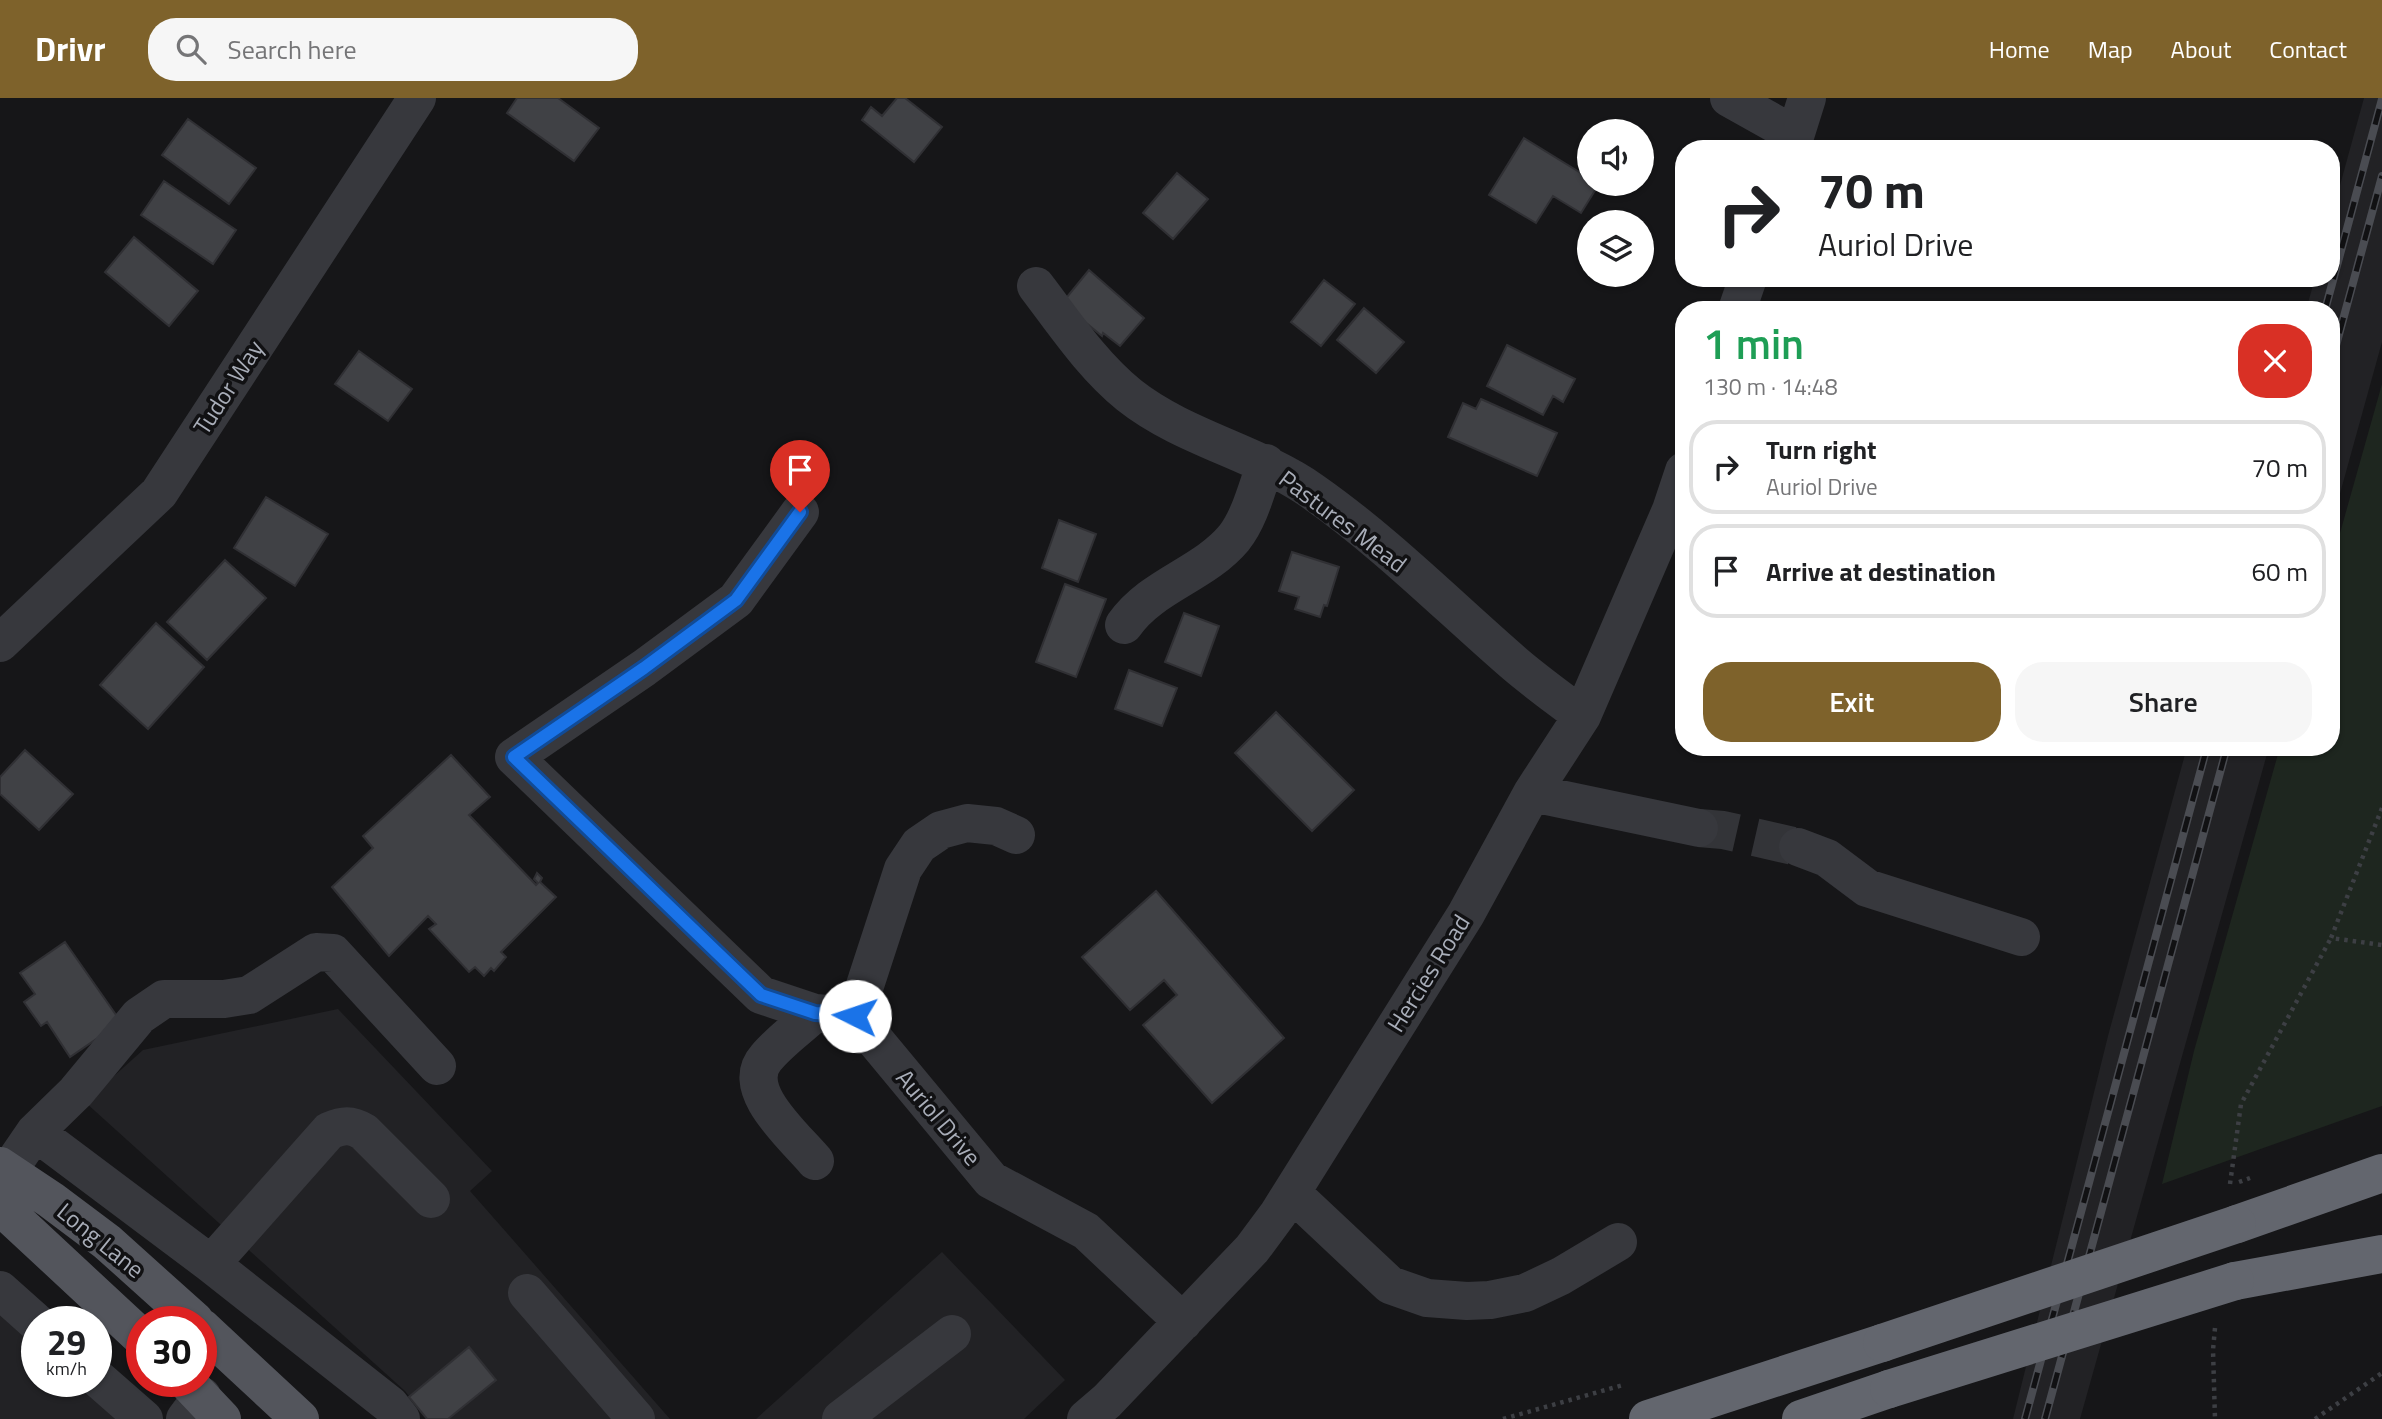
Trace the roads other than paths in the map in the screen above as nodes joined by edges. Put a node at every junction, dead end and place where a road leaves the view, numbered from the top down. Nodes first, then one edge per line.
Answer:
1 (417, 98) edge
2 (1729, 98) edge
3 (1807, 98) edge
4 (1790, 140) edge
5 (1794, 140) edge
6 (1036, 286) dead end
7 (1266, 463) junction
8 (1675, 498) edge
9 (800, 512) dead end
10 (1125, 625) dead end
11 (0, 643) edge
12 (1582, 716) junction
13 (1532, 793) junction
14 (1699, 828) tunnel mouth
15 (1016, 835) dead end
16 (1798, 847) tunnel mouth
17 (2021, 937) dead end
18 (815, 1013) junction
19 (855, 1016) junction
20 (437, 1066) dead end
21 (35, 1132) junction
22 (815, 1161) dead end
23 (2382, 1173) edge
24 (2, 1181) edge
25 (1292, 1193) junction
26 (431, 1199) dead end
27 (1618, 1242) dead end
28 (2382, 1254) edge
29 (211, 1264) junction
30 (0, 1290) edge
31 (527, 1293) dead end
32 (178, 1306) edge
33 (21, 1309) edge
34 (126, 1320) edge
35 (1183, 1322) junction
36 (952, 1334) dead end
37 (217, 1342) edge
38 (112, 1391) edge
39 (144, 1419) edge
40 (300, 1419) edge
41 (401, 1419) edge
42 (636, 1419) edge
43 (841, 1419) edge
44 (1086, 1419) edge
45 (1648, 1419) edge
46 (1801, 1419) edge

1 - 11 street, Tudor Way
2 - 4 street
3 - 5 street
6 - 7 street, Pastures Mead
7 - 10 street
7 - 12 street, Pastures Mead
8 - 12 street, Hercies Road
9 - 18 street
12 - 13 street, Hercies Road
13 - 14 street
13 - 25 street, Hercies Road
15 - 19 street
16 - 17 street
18 - 19 street
18 - 22 street
19 - 35 street, Auriol Drive
20 - 21 street
21 - 24 street
21 - 29 street
23 - 45 highway, bridge
24 - 32 main road, Long Lane
24 - 34 main road, Long Lane
25 - 27 street
25 - 35 street, Hercies Road
26 - 29 street
28 - 46 highway, bridge
29 - 41 street
30 - 33 street
31 - 42 street
35 - 44 street, Hercies Road
36 - 43 street
37 - 40 main road
38 - 39 street

